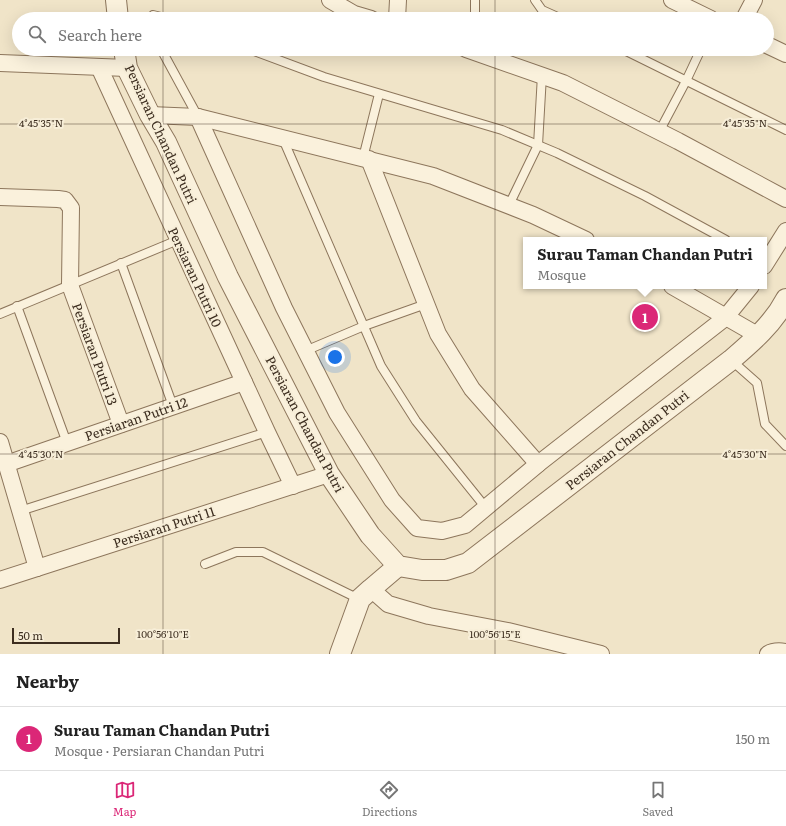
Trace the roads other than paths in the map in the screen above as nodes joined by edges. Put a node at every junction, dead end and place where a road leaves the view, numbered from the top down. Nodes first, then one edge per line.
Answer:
1 (116, 0) edge
2 (330, 0) edge
3 (398, 0) edge
4 (475, 0) edge
5 (535, 0) edge
6 (754, 0) edge
7 (676, 1) edge
8 (117, 12) edge
9 (351, 12) edge
10 (397, 12) edge
11 (475, 12) edge
12 (546, 12) edge
13 (697, 12) edge
14 (748, 12) edge
15 (774, 48) edge
16 (786, 54) edge
17 (165, 56) edge
18 (268, 56) edge
19 (488, 56) edge
20 (636, 56) edge
21 (698, 56) edge
22 (125, 58) edge
23 (0, 63) edge
24 (99, 67) junction
25 (542, 76) junction
26 (686, 81) junction
27 (379, 94) junction
28 (150, 115) junction
29 (198, 117) junction
30 (786, 130) edge
31 (659, 132) junction
32 (283, 139) junction
33 (538, 146) junction
34 (366, 159) junction
35 (0, 197) edge
36 (786, 199) edge
37 (509, 206) junction
38 (786, 231) edge
39 (580, 237) edge
40 (720, 237) edge
41 (178, 240) junction
42 (767, 260) edge
43 (121, 263) junction
44 (70, 285) junction
45 (677, 289) edge
46 (749, 289) edge
47 (786, 299) edge
48 (426, 304) junction
49 (18, 306) junction
50 (0, 314) edge
51 (725, 318) junction
52 (364, 326) junction
53 (759, 336) junction
54 (305, 351) junction
55 (731, 360) junction
56 (244, 382) junction
57 (173, 406) junction
58 (121, 424) junction
59 (267, 432) junction
60 (0, 442) edge
61 (67, 443) junction
62 (786, 446) edge
63 (6, 464) junction
64 (538, 464) junction
65 (329, 474) junction
66 (293, 486) junction
67 (486, 508) junction
68 (20, 511) junction
69 (205, 564) dead end
70 (398, 566) junction
71 (37, 568) junction
72 (0, 580) edge
73 (365, 594) junction
74 (786, 652) edge
75 (340, 654) edge
76 (602, 654) edge
77 (768, 654) edge

1 - 8 street
2 - 9 street
3 - 10 street
4 - 11 lane
5 - 12 lane
6 - 14 street
7 - 13 street
15 - 16 street
17 - 29 lane
18 - 27 lane
19 - 25 street
20 - 26 lane
21 - 26 lane
22 - 24 street
22 - 28 street, Persiaran Chandan Putri
23 - 24 street
24 - 41 street, Persiaran Putri 10
25 - 31 street
25 - 33 lane
26 - 30 lane
26 - 31 lane
27 - 33 lane
27 - 34 lane
28 - 29 street
28 - 65 street, Persiaran Chandan Putri
29 - 32 street
29 - 54 street
31 - 36 street
32 - 34 street
32 - 52 lane
33 - 37 lane
33 - 40 lane
34 - 37 street
34 - 48 street
35 - 44 street
37 - 39 street
38 - 42 street
41 - 43 lane
41 - 56 street, Persiaran Putri 10
43 - 44 lane
43 - 57 lane
44 - 49 lane
44 - 58 street, Persiaran Putri 13
45 - 51 street
46 - 51 street
47 - 53 street, Persiaran Chandan Putri
48 - 52 lane
48 - 64 street
49 - 50 lane
49 - 61 lane
51 - 53 street
51 - 64 street
52 - 54 lane
52 - 67 lane
53 - 55 street, Persiaran Chandan Putri
54 - 67 street
55 - 62 lane
55 - 70 street, Persiaran Chandan Putri
56 - 57 street, Persiaran Putri 12
56 - 59 street, Persiaran Putri 10
57 - 58 street, Persiaran Putri 12
58 - 61 street, Persiaran Putri 12
59 - 66 street, Persiaran Putri 10
59 - 68 lane
60 - 63 street
61 - 63 street, Persiaran Putri 12
63 - 68 street
64 - 67 street
65 - 66 street, Persiaran Putri 11
65 - 70 street, Persiaran Chandan Putri
66 - 71 street, Persiaran Putri 11
68 - 71 street
69 - 73 lane
70 - 73 street
71 - 72 street, Persiaran Putri 11
73 - 75 street
73 - 76 street
74 - 77 street

